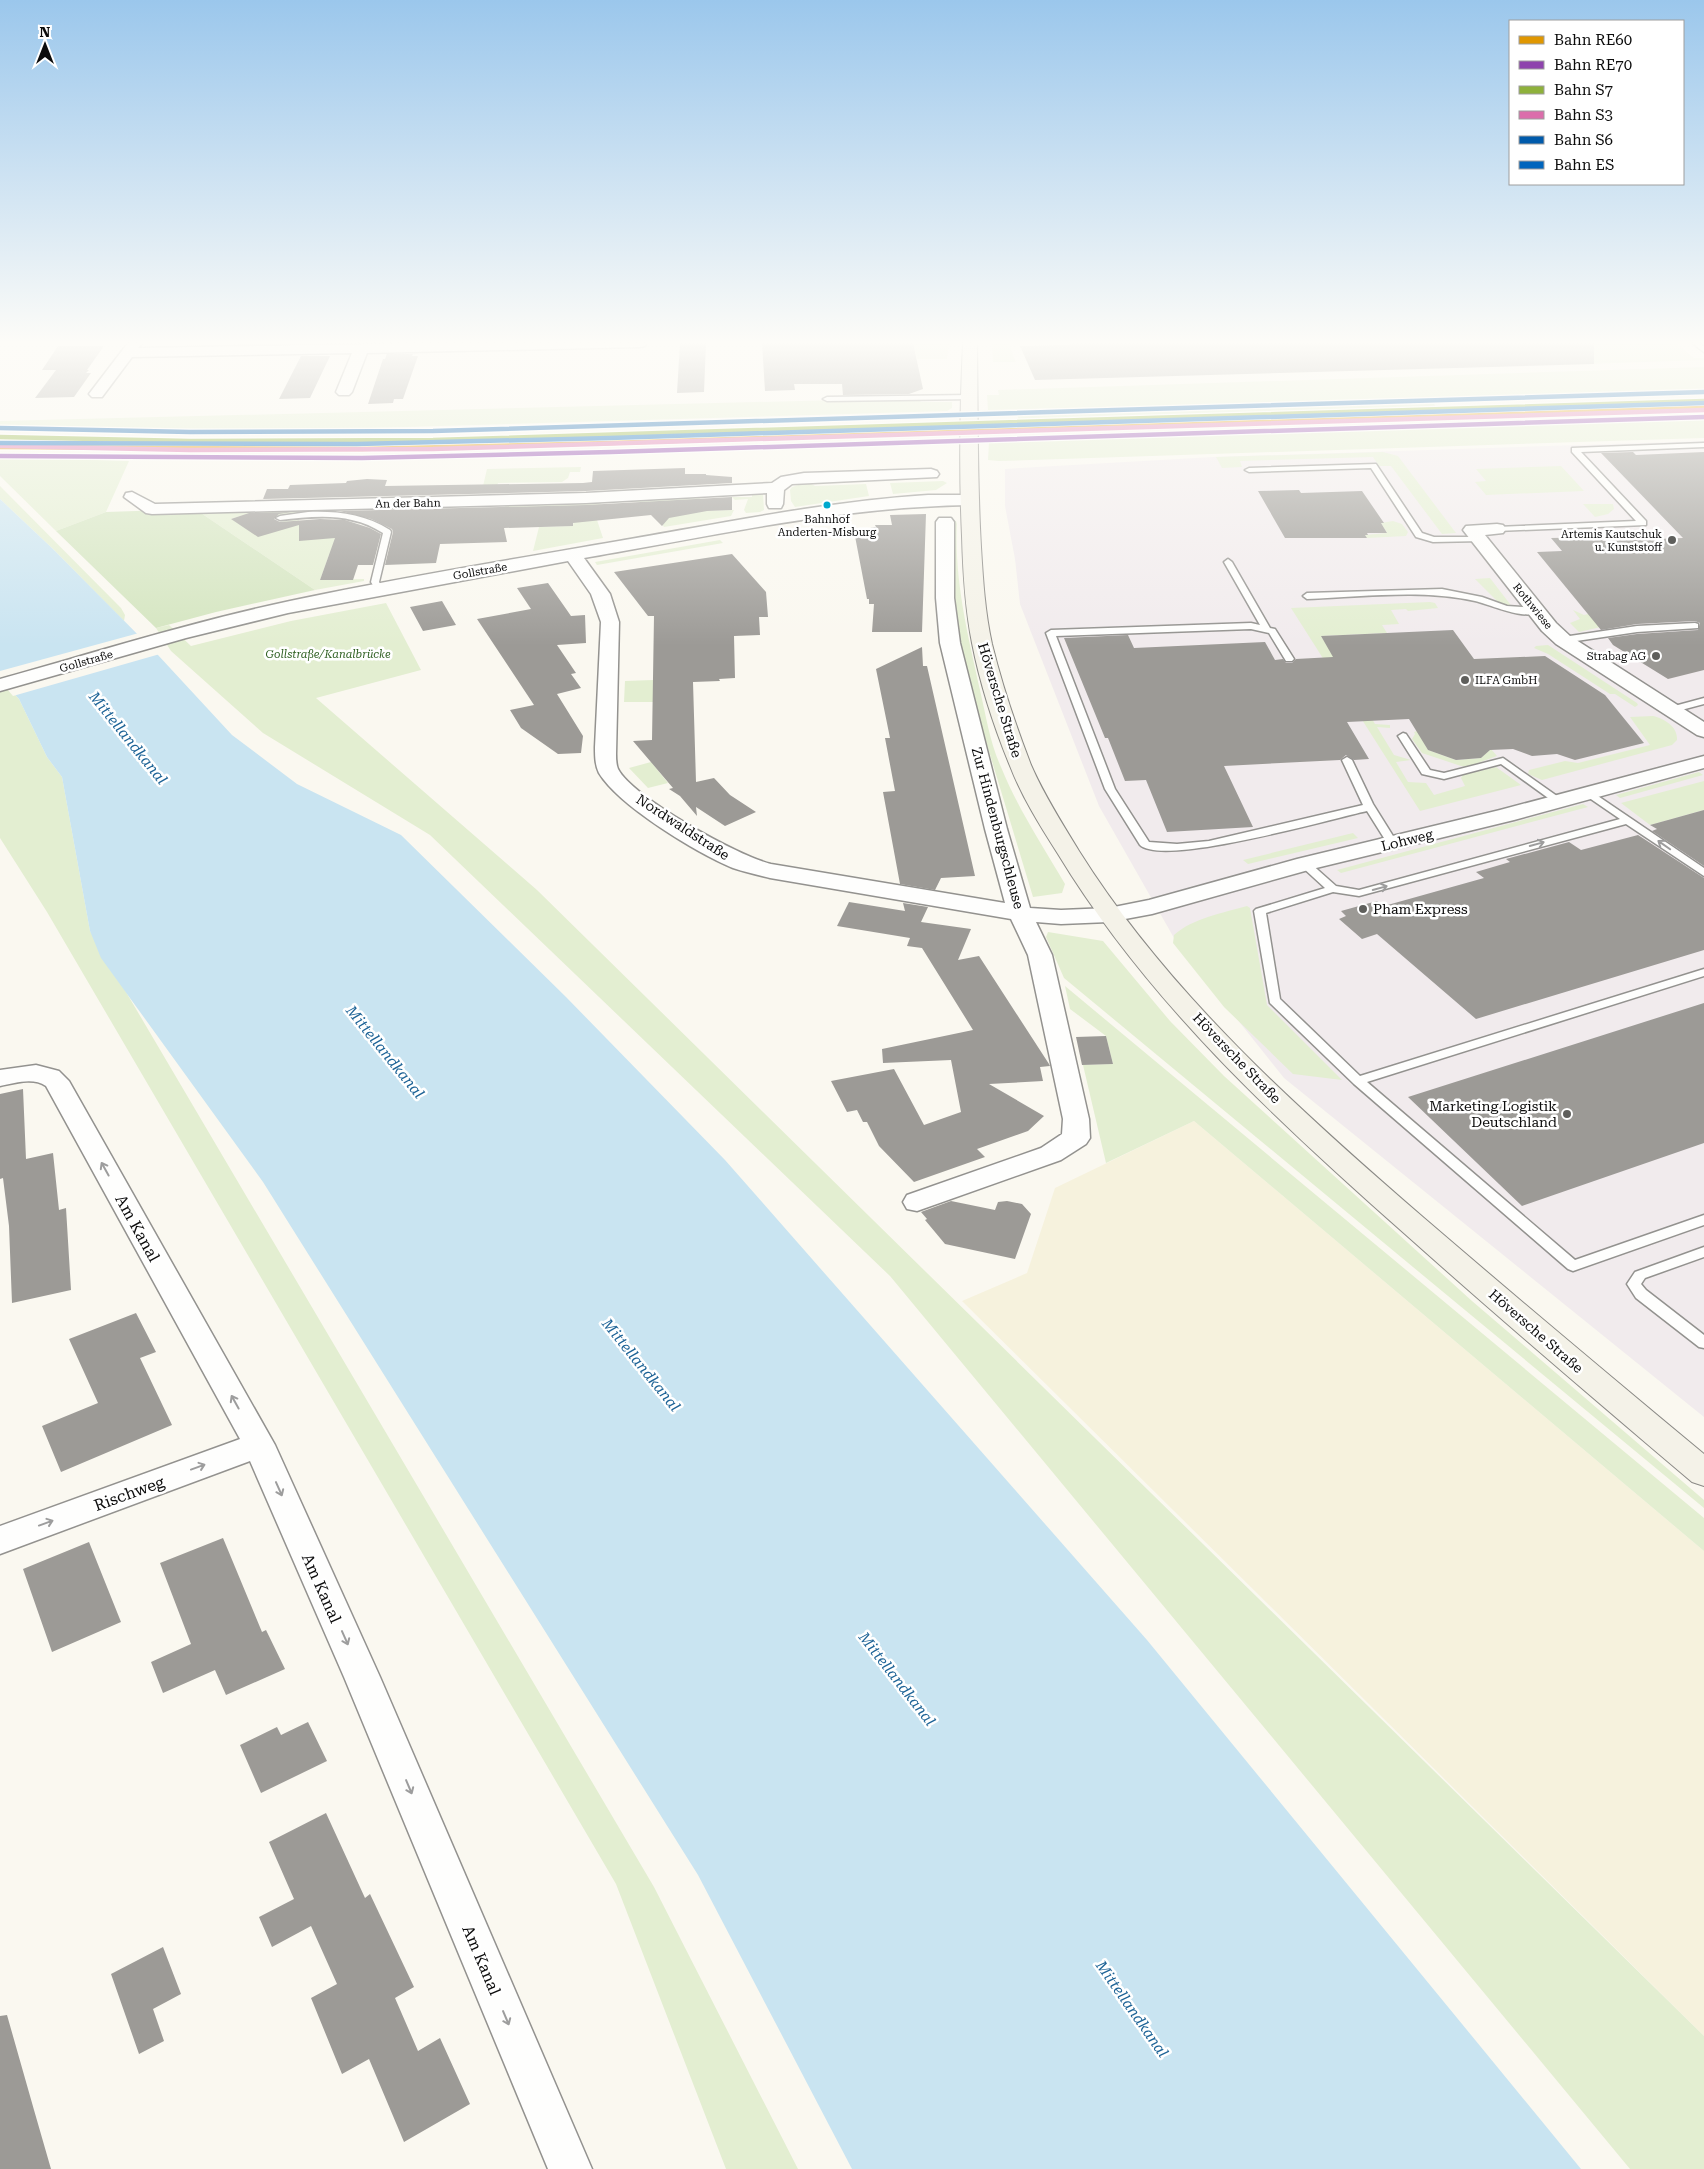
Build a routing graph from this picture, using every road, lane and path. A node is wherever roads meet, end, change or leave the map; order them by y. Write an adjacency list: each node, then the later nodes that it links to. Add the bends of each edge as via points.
1 (969, 444): 9 (main road, Höversche Straße)
2 (1704, 445): 13 (lane, via 1575,450 1643,523)
3 (1249, 470): 14 (lane, via 1372,466 1419,535 1433,540)
4 (932, 474): 5 (street, An der Bahn)
5 (874, 476): 6 (street, An der Bahn, via 787,480); 8 (street)
6 (776, 488): 7 (street, An der Bahn, via 586,498 162,509 152,509); 11 (street, via 775,505)
7 (132, 497)
8 (884, 504): 9 (street, Gollstraße, via 935,500); 11 (street, Gollstraße)
9 (969, 506): 40 (main road, Höversche Straße, via 974,596 979,625 1010,737 1048,820)
10 (280, 518): 17 (lane, via 343,514 379,526 387,532 374,582)
11 (787, 518): 15 (street, Gollstraße)
12 (945, 522): 39 (street, Zur Hindenburgschleuse, via 948,630)
13 (1497, 529): 14 (street, via 1472,530)
14 (1479, 540): 19 (street, Rothwiese)
15 (572, 555): 17 (street, Gollstraße); 39 (street, Nordwaldstraße, via 608,609 610,622 601,681 606,761 610,772 640,800 722,854 740,862 770,871)
16 (1228, 562): 21 (lane)
17 (380, 590): 24 (street, Gollstraße, via 289,607)
18 (1308, 596): 19 (lane, via 1442,592 1479,599 1506,609)
19 (1536, 611): 22 (street, Rothwiese)
20 (1695, 626): 22 (lane, via 1637,629)
21 (1266, 628): 23 (lane, via 1272,631); 33 (lane, via 1051,633 1110,789 1145,844 1164,848 1226,841)
22 (1563, 640): 26 (street, Rothwiese)
23 (1289, 659)
24 (0, 685)
25 (1704, 702): 26 (lane)
26 (1670, 710): 27 (street, Rothwiese)
27 (1704, 730)
28 (1403, 736): 32 (lane, via 1426,772 1444,776 1503,760)
29 (1348, 760): 33 (lane, via 1353,777)
30 (1704, 762): 31 (street, Lohweg)
31 (1589, 793): 32 (street, Lohweg); 34 (lane)
32 (1558, 801): 35 (street, Lohweg)
33 (1370, 807): 35 (lane)
34 (1628, 820): 37 (lane, one-way to 34); 38 (lane, one-way to 34, via 1359,894)
35 (1393, 844): 36 (street, Lohweg)
36 (1305, 864): 38 (lane); 40 (street, Lohweg, via 1152,907)
37 (1704, 873)
38 (1333, 889): 43 (lane, via 1260,911 1274,1000)
39 (1020, 914): 40 (street, Nordwaldstraße); 44 (street, Zur Hindenburgschleuse, via 1040,955 1076,1119 1076,1138 1051,1154)
40 (1109, 915): 49 (main road, Höversche Straße, via 1164,982 1287,1110 1530,1328)
41 (1704, 972): 43 (lane)
42 (0, 1078): 48 (street, Am Kanal, one-way to 42, via 56,1081 50,1075 34,1072)
43 (1358, 1081): 45 (lane, via 1572,1266)
44 (917, 1202)
45 (1704, 1220)
46 (1704, 1252): 47 (lane, via 1640,1275 1634,1284 1641,1294)
47 (1704, 1343)
48 (259, 1445): 50 (street, Rischweg, one-way to 48); 51 (street, Am Kanal, one-way to 51, via 362,1677)
49 (1704, 1473)
50 (0, 1540)
51 (570, 2169)

